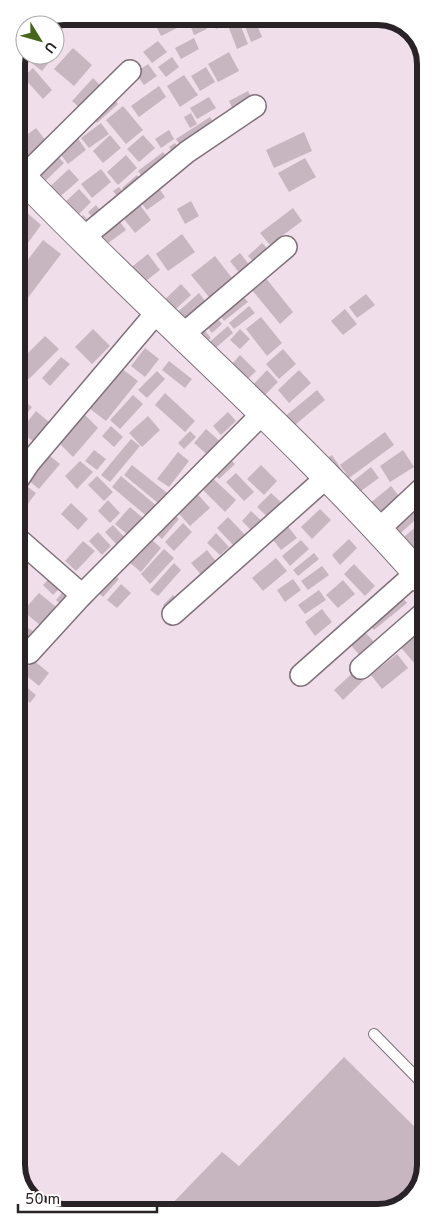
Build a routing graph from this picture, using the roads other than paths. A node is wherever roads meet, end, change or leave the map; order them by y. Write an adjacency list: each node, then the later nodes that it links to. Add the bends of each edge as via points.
1 (130, 71): 3 (street)
2 (254, 106): 5 (street, via 188,152)
3 (25, 169)
4 (25, 179): 5 (main road)
5 (83, 238): 7 (main road)
6 (286, 247): 8 (street)
7 (157, 312): 8 (main road); 10 (street)
8 (181, 336): 9 (main road)
9 (263, 413): 11 (main road); 17 (street)
10 (25, 469)
11 (328, 476): 13 (main road); 18 (street)
12 (417, 493): 13 (street)
13 (378, 530): 15 (main road)
14 (25, 545): 17 (street)
15 (417, 574)
16 (417, 581): 22 (street)
17 (82, 594): 20 (street)
18 (173, 614)
19 (417, 619): 21 (street)
20 (29, 653)
21 (361, 668)
22 (301, 675)
23 (374, 1034): 24 (lane)
24 (417, 1078)

